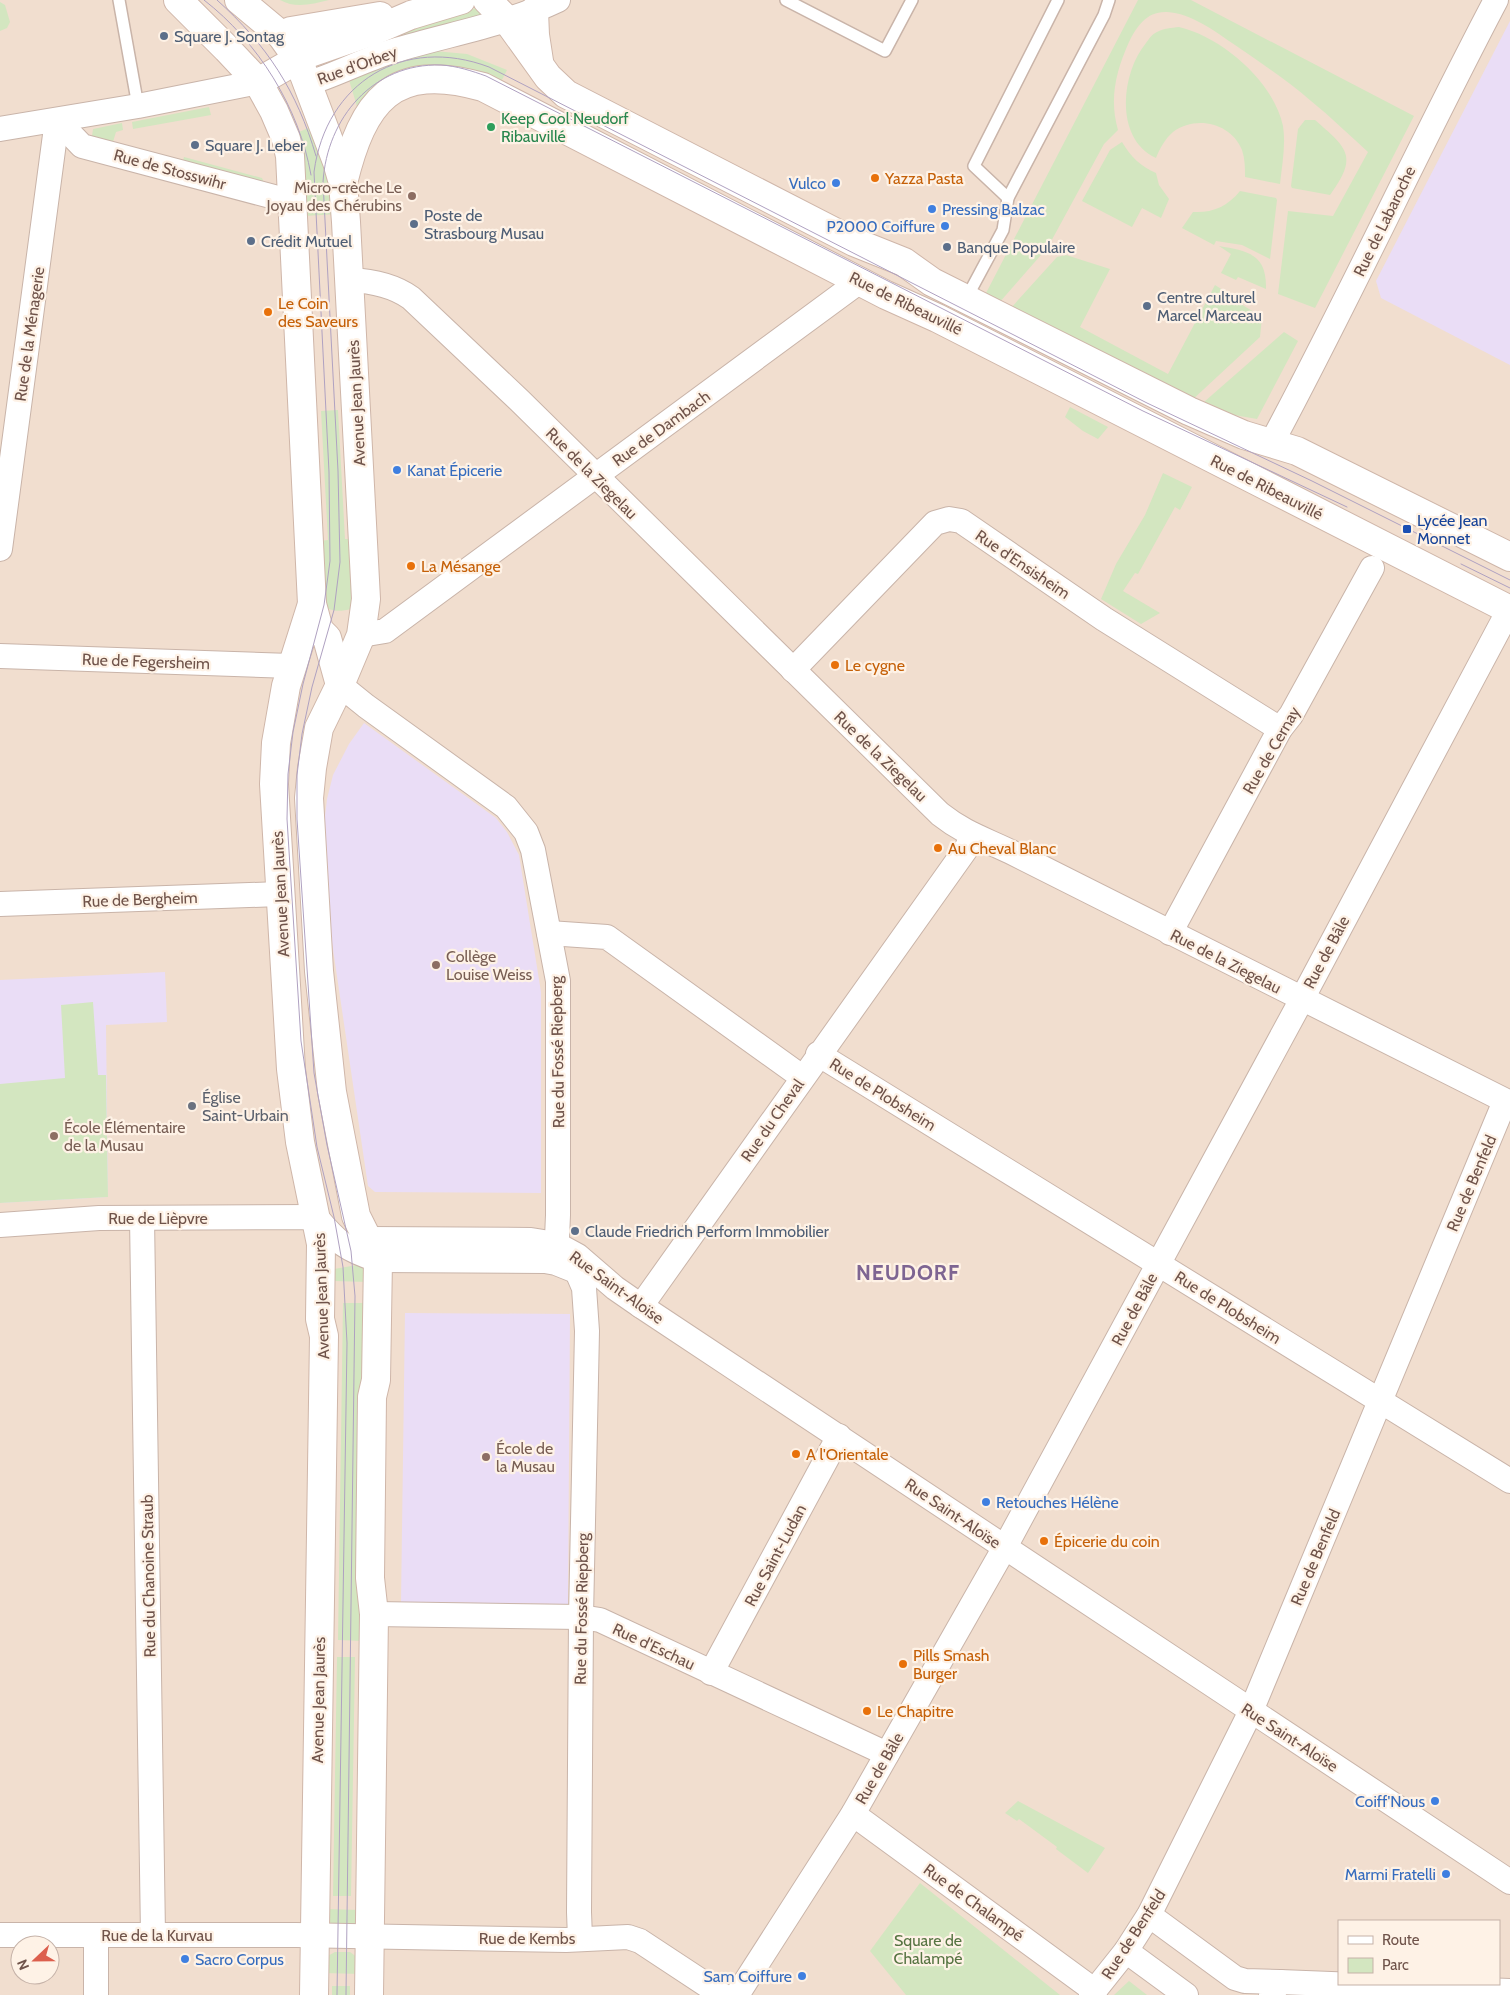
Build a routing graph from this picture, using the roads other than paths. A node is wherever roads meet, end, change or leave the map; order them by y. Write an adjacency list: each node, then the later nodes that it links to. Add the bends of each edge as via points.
1 (119, 0): 18 (lane)
2 (178, 0): 17 (main road, Avenue Jean Jaurès)
3 (239, 0): 14 (main road, Avenue Jean Jaurès)
4 (461, 0): 12 (main road, Rue d'Orbey)
5 (487, 0): 13 (main road, Rue de Ribeauvillé)
6 (786, 0): 7 (lane, via 885,51)
7 (912, 0)
8 (1058, 0): 22 (lane, via 974,166)
9 (1109, 0): 22 (lane)
10 (1496, 0): 27 (street, Rue de Labaroche)
11 (546, 6): 13 (street, Rue d'Orbey); 15 (main road, Rue de Ribeauvillé, via 535,35)
12 (411, 15): 14 (main road, Rue d'Orbey, via 373,16); 16 (main road, Rue d'Orbey)
13 (508, 20): 15 (main road, Rue de Ribeauvillé); 16 (street, Rue d'Orbey, via 391,52 328,77)
14 (281, 35): 16 (main road, Avenue Jean Jaurès)
15 (540, 65): 26 (main road, Rue de Ribeauvillé, via 566,94 854,242 904,262 932,282)
16 (302, 71): 17 (main road, Rue d'Orbey); 21 (main road, Avenue Jean Jaurès)
17 (258, 82): 18 (street); 23 (main road, Avenue Jean Jaurès, via 286,139)
18 (138, 106): 19 (street)
19 (57, 120): 20 (street); 23 (street, Rue de Stosswihr, via 82,146); 29 (street, Rue de la Ménagerie)
20 (0, 129)
21 (343, 183): 24 (main road, Avenue Jean Jaurès); 25 (main road, Rue de Ribeauvillé, via 354,140 367,114 385,95 424,79 473,84)
22 (1008, 198): 26 (lane, via 1003,230)
23 (293, 202): 32 (main road, Avenue Jean Jaurès)
24 (350, 280): 28 (street, Rue de la Ziegelau, via 370,281 394,288 411,298); 34 (main road, Avenue Jean Jaurès, via 366,599)
25 (860, 281): 28 (street, Rue de Dambach); 33 (main road, Rue de Ribeauvillé)
26 (966, 299): 27 (main road, Rue de Ribeauvillé, via 1189,411 1244,435)
27 (1272, 442): 30 (main road, Rue de Ribeauvillé, via 1313,459)
28 (596, 476): 34 (street, Rue de Dambach, via 385,631); 38 (street, Rue de la Ziegelau)
29 (0, 549)
30 (1510, 557)
31 (1372, 568): 40 (street, Rue de Cernay, via 1291,716)
32 (312, 604): 35 (main road, Avenue Jean Jaurès, via 319,630); 37 (main road, Avenue Jean Jaurès)
33 (1510, 609): 46 (street, Rue de Bâle)
34 (361, 634): 35 (main road); 39 (main road, Avenue Jean Jaurès)
35 (327, 638): 39 (main road, Avenue Jean Jaurès)
36 (0, 656): 37 (street, Rue de Fegersheim)
37 (291, 666): 42 (main road, Avenue Jean Jaurès, via 276,743 274,776)
38 (793, 670): 40 (street, Rue d'Ensisheim, via 935,524 949,518 960,521 1104,619); 41 (street, Rue de la Ziegelau, via 940,814)
39 (340, 685): 45 (street, Rue du Fossé Riepberg, via 506,807 517,819 534,850); 53 (main road, Avenue Jean Jaurès, via 317,733 311,775 310,824 319,971 332,1092)
40 (1280, 729): 44 (street, Rue de Cernay)
41 (973, 835): 44 (street, Rue de la Ziegelau); 47 (street, Rue du Cheval)
42 (279, 894): 43 (street, Rue de Bergheim); 50 (main road, Avenue Jean Jaurès, via 292,1077 300,1142)
43 (0, 904)
44 (1170, 932): 46 (street, Rue de la Ziegelau)
45 (549, 933): 48 (street, via 607,936); 54 (street, Rue du Fossé Riepberg, via 558,981 564,1148)
46 (1302, 999): 49 (street, Rue de la Ziegelau); 55 (street, Rue de Bâle)
47 (818, 1054): 48 (street, Rue du Cheval); 55 (street, Rue de Plobsheim)
48 (802, 1077): 58 (street, Rue du Cheval)
49 (1507, 1102): 60 (street, Rue de Benfeld)
50 (316, 1217): 51 (street, Rue de Lièpvre); 53 (main road); 53 (street, Rue Saint-Aloïse, via 344,1246 362,1255); 75 (main road, Avenue Jean Jaurès, via 321,1244 320,1319 324,1336)
51 (142, 1218): 52 (street, Rue de Lièpvre); 74 (street, Rue du Chanoine Straub)
52 (0, 1225)
53 (367, 1238): 54 (street, Rue Saint-Aloïse, via 531,1240); 64 (main road, Avenue Jean Jaurès, via 376,1380 372,1397 370,1578)
54 (553, 1256): 56 (street, Rue Saint-Aloïse, via 578,1256)
55 (1158, 1264): 60 (street, Rue de Plobsheim); 63 (street, Rue de Bâle)
56 (590, 1266): 57 (street, Rue Saint-Aloïse); 59 (street, Rue du Fossé Riepberg, via 584,1288)
57 (615, 1288): 58 (street, Rue Saint-Aloïse); 59 (street)
58 (641, 1306): 61 (street, Rue Saint-Aloïse)
59 (587, 1331): 65 (street, Rue du Fossé Riepberg)
60 (1380, 1401): 62 (street, Rue de Plobsheim); 67 (street, Rue de Benfeld)
61 (839, 1436): 63 (street, Rue Saint-Aloïse); 66 (street, Rue Saint-Ludan)
62 (1510, 1481)
63 (1004, 1547): 67 (street, Rue Saint-Aloïse); 68 (street, Rue de Bâle)
64 (374, 1614): 65 (street, Rue d'Eschau); 76 (main road, Avenue Jean Jaurès)
65 (581, 1617): 66 (street, Rue d'Eschau, via 600,1620); 77 (street, Rue du Fossé Riepberg)
66 (711, 1673): 68 (street, Rue d'Eschau)
67 (1251, 1711): 70 (street, Rue Saint-Aloïse); 71 (street, Rue de Benfeld)
68 (887, 1754): 69 (street, Rue de Bâle)
69 (853, 1814): 81 (street, Rue de Chalampé); 86 (street, Rue de Bâle)
70 (1510, 1882)
71 (1149, 1915): 78 (street, Rue de Benfeld); 79 (street, via 1235,1978)
72 (0, 1935): 73 (street, Rue de la Kurvau)
73 (96, 1935): 74 (street, Rue de la Kurvau); 82 (street)
74 (153, 1935): 75 (street, Rue de la Kurvau)
75 (305, 1935): 76 (street, Rue de Kembs); 83 (main road, Avenue Jean Jaurès)
76 (370, 1937): 77 (street, Rue de Kembs); 84 (main road, Avenue Jean Jaurès)
77 (580, 1938): 85 (street, Rue de Kembs, via 628,1937 640,1941)
78 (1126, 1950): 81 (street, Rue de Benfeld); 87 (street)
79 (1275, 1989): 80 (street)
80 (1510, 1990)
81 (1093, 1993)
82 (96, 1995)
83 (314, 1995)
84 (369, 1995)
85 (722, 1995)
86 (737, 1995)
87 (1186, 1995)

